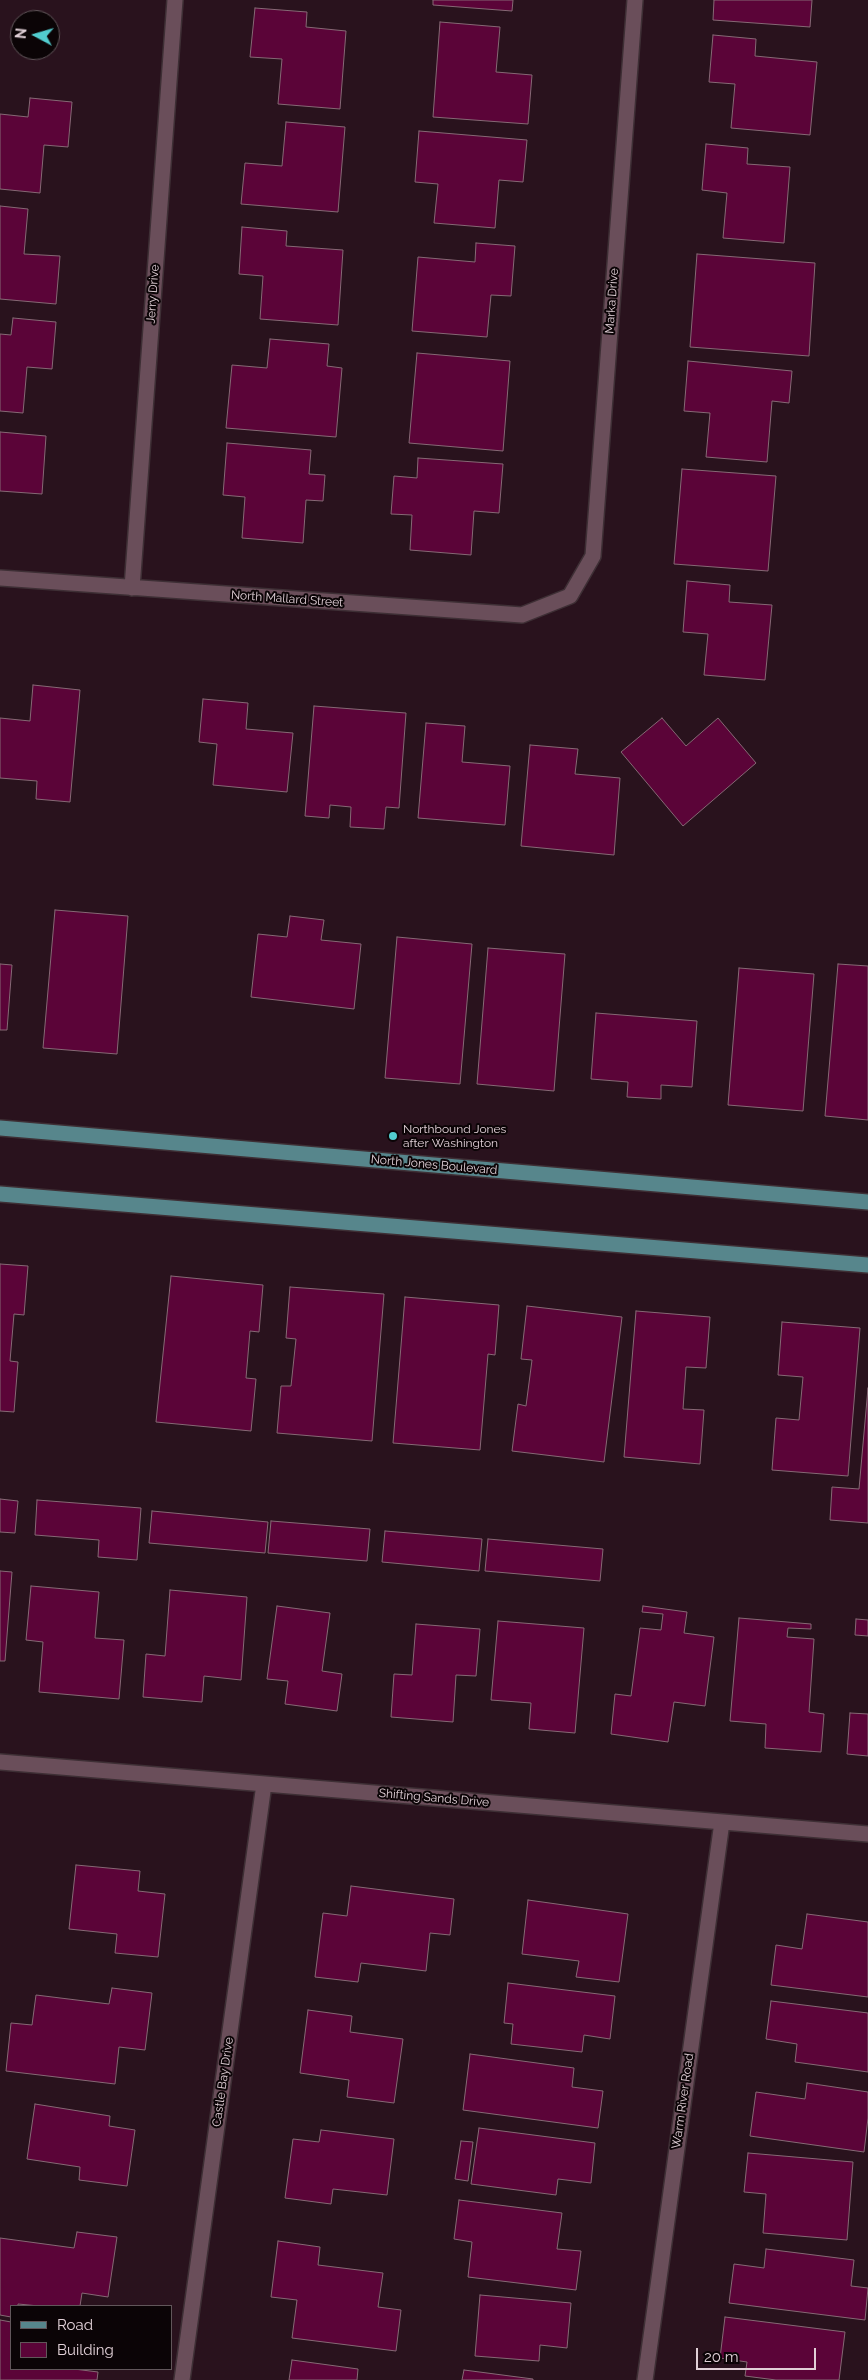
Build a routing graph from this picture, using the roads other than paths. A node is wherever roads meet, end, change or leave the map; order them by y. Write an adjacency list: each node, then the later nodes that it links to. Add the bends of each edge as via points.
1 (175, 0): 4 (street, Jerry Drive)
2 (635, 0): 5 (street, Marka Drive, via 593,556)
3 (0, 578): 4 (street, North Mallard Street)
4 (132, 588): 5 (street, North Mallard Street, via 522,615)
5 (570, 596)
6 (0, 1128): 8 (main road, North Jones Boulevard)
7 (0, 1194): 9 (main road)
8 (868, 1202)
9 (868, 1265)
10 (0, 1762): 11 (street, Shifting Sands Drive)
11 (264, 1784): 12 (street, Shifting Sands Drive); 14 (street, Castle Bay Drive)
12 (722, 1822): 13 (street, Shifting Sands Drive); 15 (street, Warm River Road)
13 (868, 1834)
14 (182, 2380)
15 (645, 2380)

